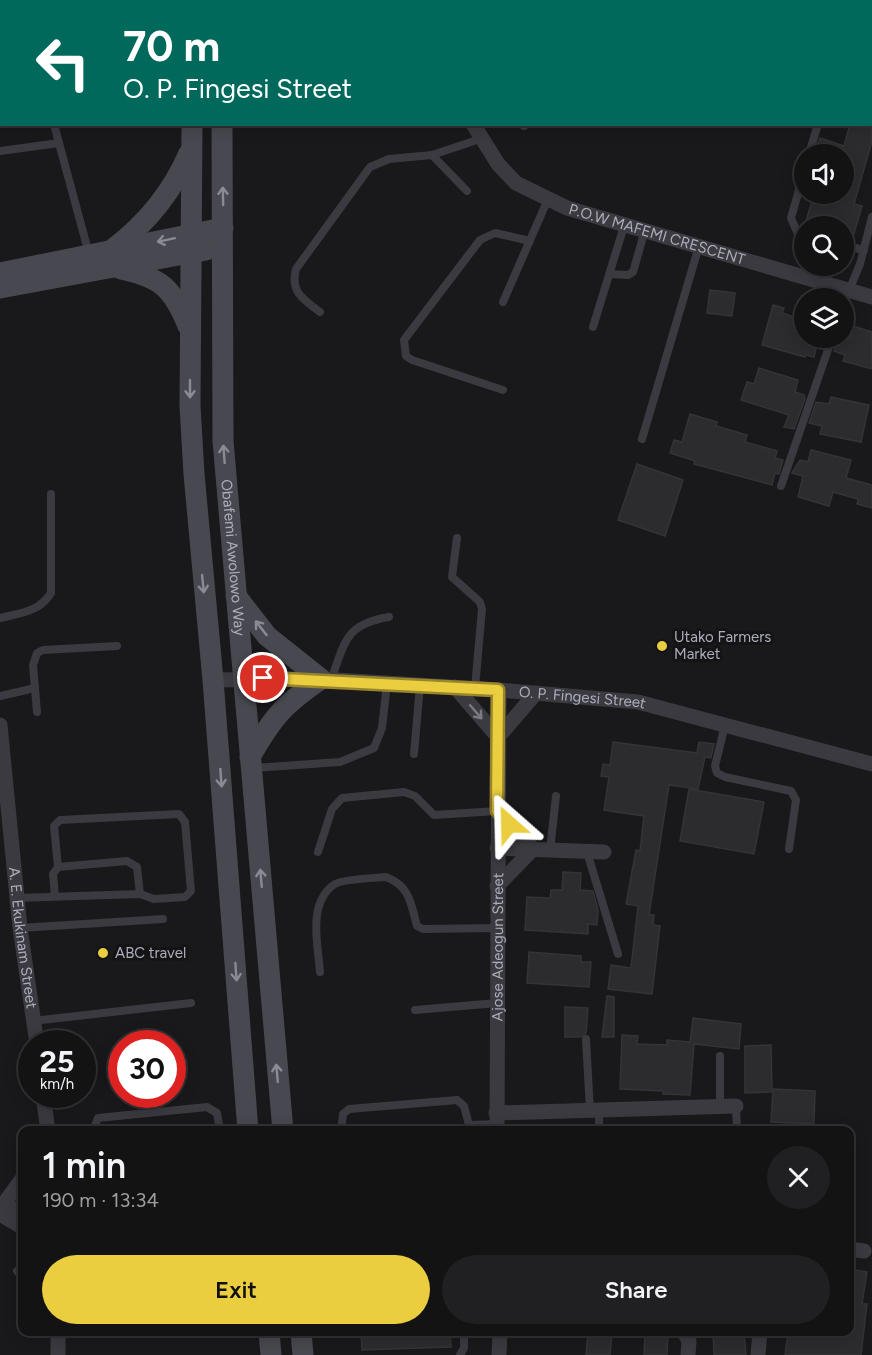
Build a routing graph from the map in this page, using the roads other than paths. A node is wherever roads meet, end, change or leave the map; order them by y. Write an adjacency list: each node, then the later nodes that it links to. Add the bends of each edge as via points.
1 (671, 0): 2 (lane)
2 (677, 0)
3 (55, 126): 9 (lane)
4 (222, 126): 20 (main road, Obafemi Awolowo Way, one-way to 4)
5 (474, 126): 8 (street, P.O.W MAFEMI CRESCENT)
6 (817, 126): 10 (lane)
7 (192, 134): 22 (main road, Obafemi Awolowo Way); 26 (main road, via 178,179 166,197 139,229)
8 (480, 140): 12 (lane); 14 (street, P.O.W MAFEMI CRESCENT, via 516,183)
9 (59, 143): 11 (lane); 26 (lane)
10 (812, 144)
11 (0, 151)
12 (432, 155): 13 (lane); 35 (lane, via 389,159 370,167 296,269 296,293)
13 (467, 191)
14 (548, 199): 18 (street, P.O.W MAFEMI CRESCENT); 21 (lane)
15 (795, 204): 17 (lane, via 791,218)
16 (872, 217): 25 (lane)
17 (794, 225)
18 (624, 226): 19 (street, P.O.W MAFEMI CRESCENT); 28 (lane)
19 (645, 230): 23 (street, P.O.W MAFEMI CRESCENT); 28 (lane, via 633,272)
20 (223, 238): 22 (main road); 44 (main road, Obafemi Awolowo Way, one-way to 20, via 223,441)
21 (530, 241): 34 (lane); 39 (lane, via 495,233 480,240 404,340 406,356 412,360)
22 (193, 243): 26 (main road); 37 (main road, Obafemi Awolowo Way)
23 (699, 246): 30 (street, P.O.W MAFEMI CRESCENT); 40 (lane)
24 (854, 248): 25 (lane)
25 (864, 250): 30 (lane)
26 (103, 258): 27 (main road); 29 (main road); 37 (main road, via 147,274 165,286 179,303)
27 (0, 273)
28 (609, 274): 36 (lane)
29 (10, 286): 33 (main road)
30 (849, 288)
31 (854, 290): 32 (street, P.O.W MAFEMI CRESCENT)
32 (872, 297)
33 (0, 302)
34 (503, 302)
35 (320, 312)
36 (593, 327)
37 (190, 331): 49 (main road, Obafemi Awolowo Way, one-way to 49, via 194,474)
38 (829, 348): 41 (lane)
39 (503, 390)
40 (642, 439)
41 (781, 486)
42 (51, 494): 46 (lane, via 51,593 43,604 29,612)
43 (457, 538): 55 (lane, via 452,576 480,602 482,609)
44 (236, 595): 48 (main road, Obafemi Awolowo Way); 50 (main road, one-way to 44, via 267,636)
45 (389, 617): 50 (lane, via 366,621 346,639)
46 (0, 618)
47 (117, 646): 54 (lane, via 37,653 33,665)
48 (244, 678): 49 (street, O. P. Fingesi Street); 50 (street, O. P. Fingesi Street); 64 (main road, Obafemi Awolowo Way)
49 (213, 680): 103 (main road, Obafemi Awolowo Way, one-way to 103)
50 (326, 680): 51 (street, O. P. Fingesi Street); 64 (main road, via 290,701 270,723)
51 (387, 683): 52 (street, O. P. Fingesi Street); 64 (lane, via 382,728 374,748 340,762)
52 (420, 685): 53 (street, O. P. Fingesi Street); 63 (lane)
53 (455, 687): 55 (street, O. P. Fingesi Street); 62 (street, one-way to 62)
54 (35, 688): 58 (lane); 59 (lane)
55 (475, 688): 56 (street, O. P. Fingesi Street)
56 (498, 690): 57 (street, O. P. Fingesi Street); 62 (street, Ajose Adeogun Street)
57 (536, 693): 61 (street, O. P. Fingesi Street, via 638,702); 62 (street)
58 (0, 696)
59 (37, 712)
60 (0, 725): 66 (street, A. E. Ekukinam Street)
61 (725, 725): 65 (street, O. P. Fingesi Street); 72 (lane, via 715,766 717,773 794,794)
62 (498, 736): 68 (street, Ajose Adeogun Street)
63 (414, 754)
64 (250, 762): 104 (main road, Obafemi Awolowo Way, one-way to 64)
65 (872, 764)
66 (3, 794): 69 (street, A. E. Ekukinam Street)
67 (556, 796): 73 (lane)
68 (497, 811): 70 (street, Ajose Adeogun Street); 71 (street); 75 (lane, via 434,815 415,796 404,792 342,798 332,809)
69 (6, 830): 79 (street, A. E. Ekukinam Street)
70 (497, 848): 71 (street); 80 (street, Ajose Adeogun Street)
71 (533, 849): 73 (street); 80 (street)
72 (789, 849)
73 (550, 850): 74 (street)
74 (587, 851): 76 (street); 87 (lane)
75 (318, 852)
76 (604, 852)
77 (0, 857): 79 (street)
78 (58, 867): 81 (lane, via 132,862); 81 (lane, via 54,826 60,820 180,814 185,822 191,891 185,897 154,899); 82 (lane, via 53,874)
79 (15, 870): 83 (street, A. E. Ekukinam Street)
80 (497, 886): 86 (street, Ajose Adeogun Street)
81 (140, 894): 82 (lane)
82 (55, 896): 83 (lane)
83 (17, 898): 85 (street, A. E. Ekukinam Street)
84 (163, 919): 85 (lane)
85 (20, 928): 92 (street, A. E. Ekukinam Street)
86 (497, 928): 88 (lane, via 423,929 417,926 410,895 392,879 336,883 320,899 316,923); 90 (street, Ajose Adeogun Street)
87 (618, 954)
88 (320, 972)
89 (191, 1003): 92 (lane)
90 (496, 1003): 91 (lane); 99 (street, Ajose Adeogun Street)
91 (415, 1010)
92 (33, 1021): 93 (street, A. E. Ekukinam Street)
93 (34, 1030)
94 (586, 1039): 98 (lane)
95 (720, 1056): 96 (lane)
96 (728, 1106): 98 (street); 107 (lane)
97 (45, 1108): 100 (street)
98 (594, 1110): 99 (street); 106 (lane)
99 (497, 1123): 105 (lane, via 470,1125 464,1106 456,1100 349,1109 343,1114)
100 (47, 1126)
101 (95, 1126): 102 (lane, via 98,1118 207,1107 217,1113)
102 (218, 1126)
103 (248, 1126)
104 (282, 1126)
105 (342, 1126)
106 (598, 1126)
107 (735, 1126)
108 (18, 1185): 110 (street)
109 (18, 1209): 110 (street)
110 (0, 1212): 111 (street)
111 (18, 1224)
112 (58, 1336): 119 (street)
113 (269, 1336): 120 (main road)
114 (301, 1336): 121 (main road)
115 (464, 1336): 122 (lane)
116 (500, 1336): 123 (street)
117 (686, 1336): 124 (street)
118 (760, 1336): 125 (street)
119 (58, 1355)
120 (271, 1355)
121 (303, 1355)
122 (460, 1355)
123 (499, 1355)
124 (688, 1355)
125 (758, 1355)

